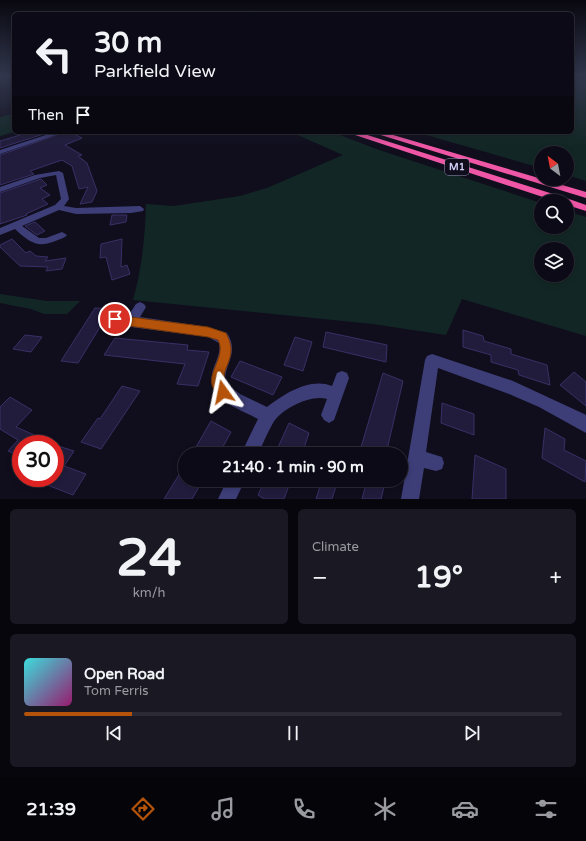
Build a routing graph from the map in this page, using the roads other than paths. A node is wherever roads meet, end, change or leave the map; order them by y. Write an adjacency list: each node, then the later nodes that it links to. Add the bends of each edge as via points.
1 (55, 134): 4 (street)
2 (356, 134): 6 (highway, M1)
3 (382, 134): 7 (highway, M1)
4 (0, 152)
5 (0, 190): 9 (street, via 42,175 59,173 65,199)
6 (544, 194)
7 (586, 195)
8 (574, 204): 10 (highway, M1)
9 (58, 207): 11 (street, via 76,211); 12 (street)
10 (586, 208)
11 (140, 209)
12 (16, 225): 13 (street); 14 (street, via 40,243)
13 (0, 232)
14 (62, 235)
15 (140, 307): 17 (street)
16 (115, 319): 17 (street)
17 (131, 322): 21 (street, via 208,332 222,337 226,343 226,351 218,375 218,384 223,392)
18 (342, 378): 19 (street)
19 (336, 396): 20 (street); 21 (street, via 326,391 301,394 288,400)
20 (329, 415)
21 (268, 416): 23 (street)
22 (586, 425): 24 (street, via 521,391 432,360)
23 (252, 447)
24 (416, 456): 25 (street); 28 (street)
25 (436, 463)
26 (233, 487): 27 (street)
27 (227, 499)
28 (410, 499)

